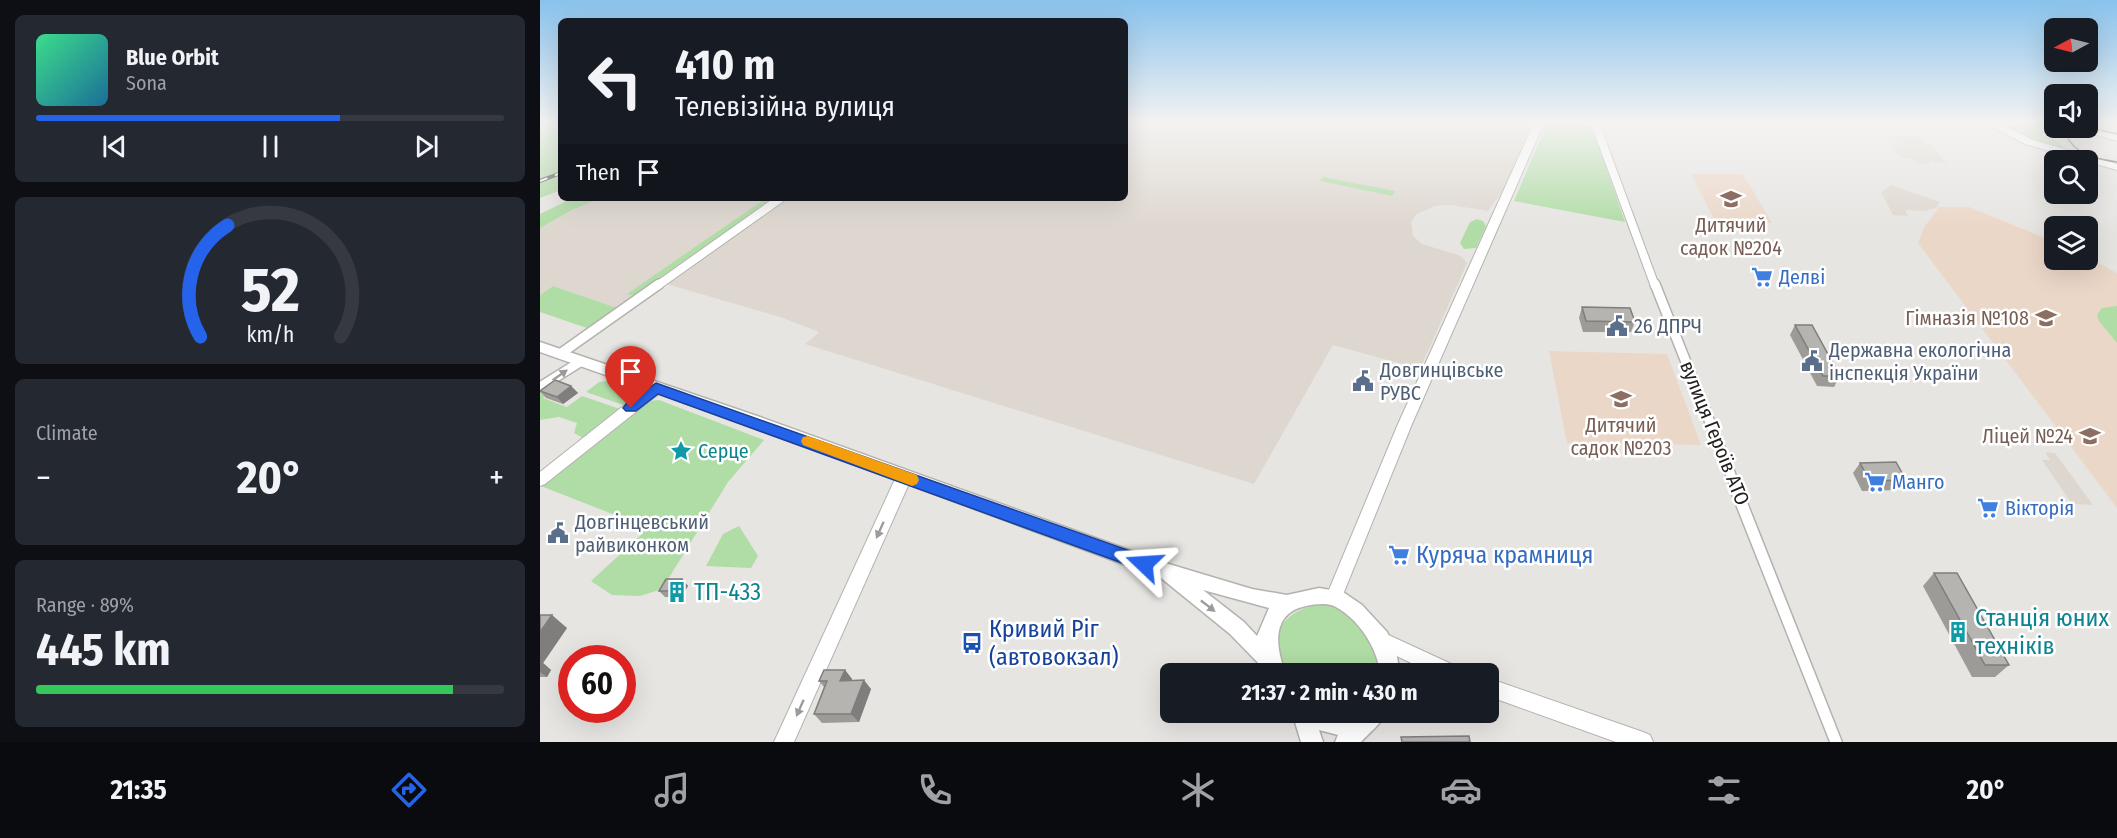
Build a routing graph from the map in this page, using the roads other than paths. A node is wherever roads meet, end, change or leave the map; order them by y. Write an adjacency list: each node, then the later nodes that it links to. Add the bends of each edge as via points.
1 (1524, 158): 14 (street, via 1405,424)
2 (1608, 158): 30 (street, вулиця Героїв АТО)
3 (2082, 158): 4 (street)
4 (2117, 167)
5 (777, 201): 7 (street)
6 (540, 348): 7 (main road)
7 (560, 354): 8 (main road)
8 (580, 362): 9 (street, one-way to 8); 10 (main road)
9 (540, 387)
10 (656, 388): 11 (main road); 12 (street)
11 (904, 477): 13 (main road); 26 (street, one-way to 26)
12 (540, 480)
13 (1162, 570): 15 (main road); 17 (main road, one-way to 17, via 1237,628)
14 (1334, 597): 15 (main road, via 1303,597); 16 (main road, via 1354,609)
15 (1286, 603): 18 (main road, via 1268,631)
16 (1382, 640): 19 (main road); 20 (street)
17 (1268, 663)
18 (1271, 663)
19 (1388, 663)
20 (1431, 663)
21 (1499, 691): 29 (street)
22 (1306, 723): 27 (main road)
23 (1323, 723): 24 (main road)
24 (1351, 723)
25 (1365, 723): 28 (main road)
26 (784, 742)
27 (1312, 742)
28 (1346, 742)
29 (1642, 742)
30 (1836, 742)

